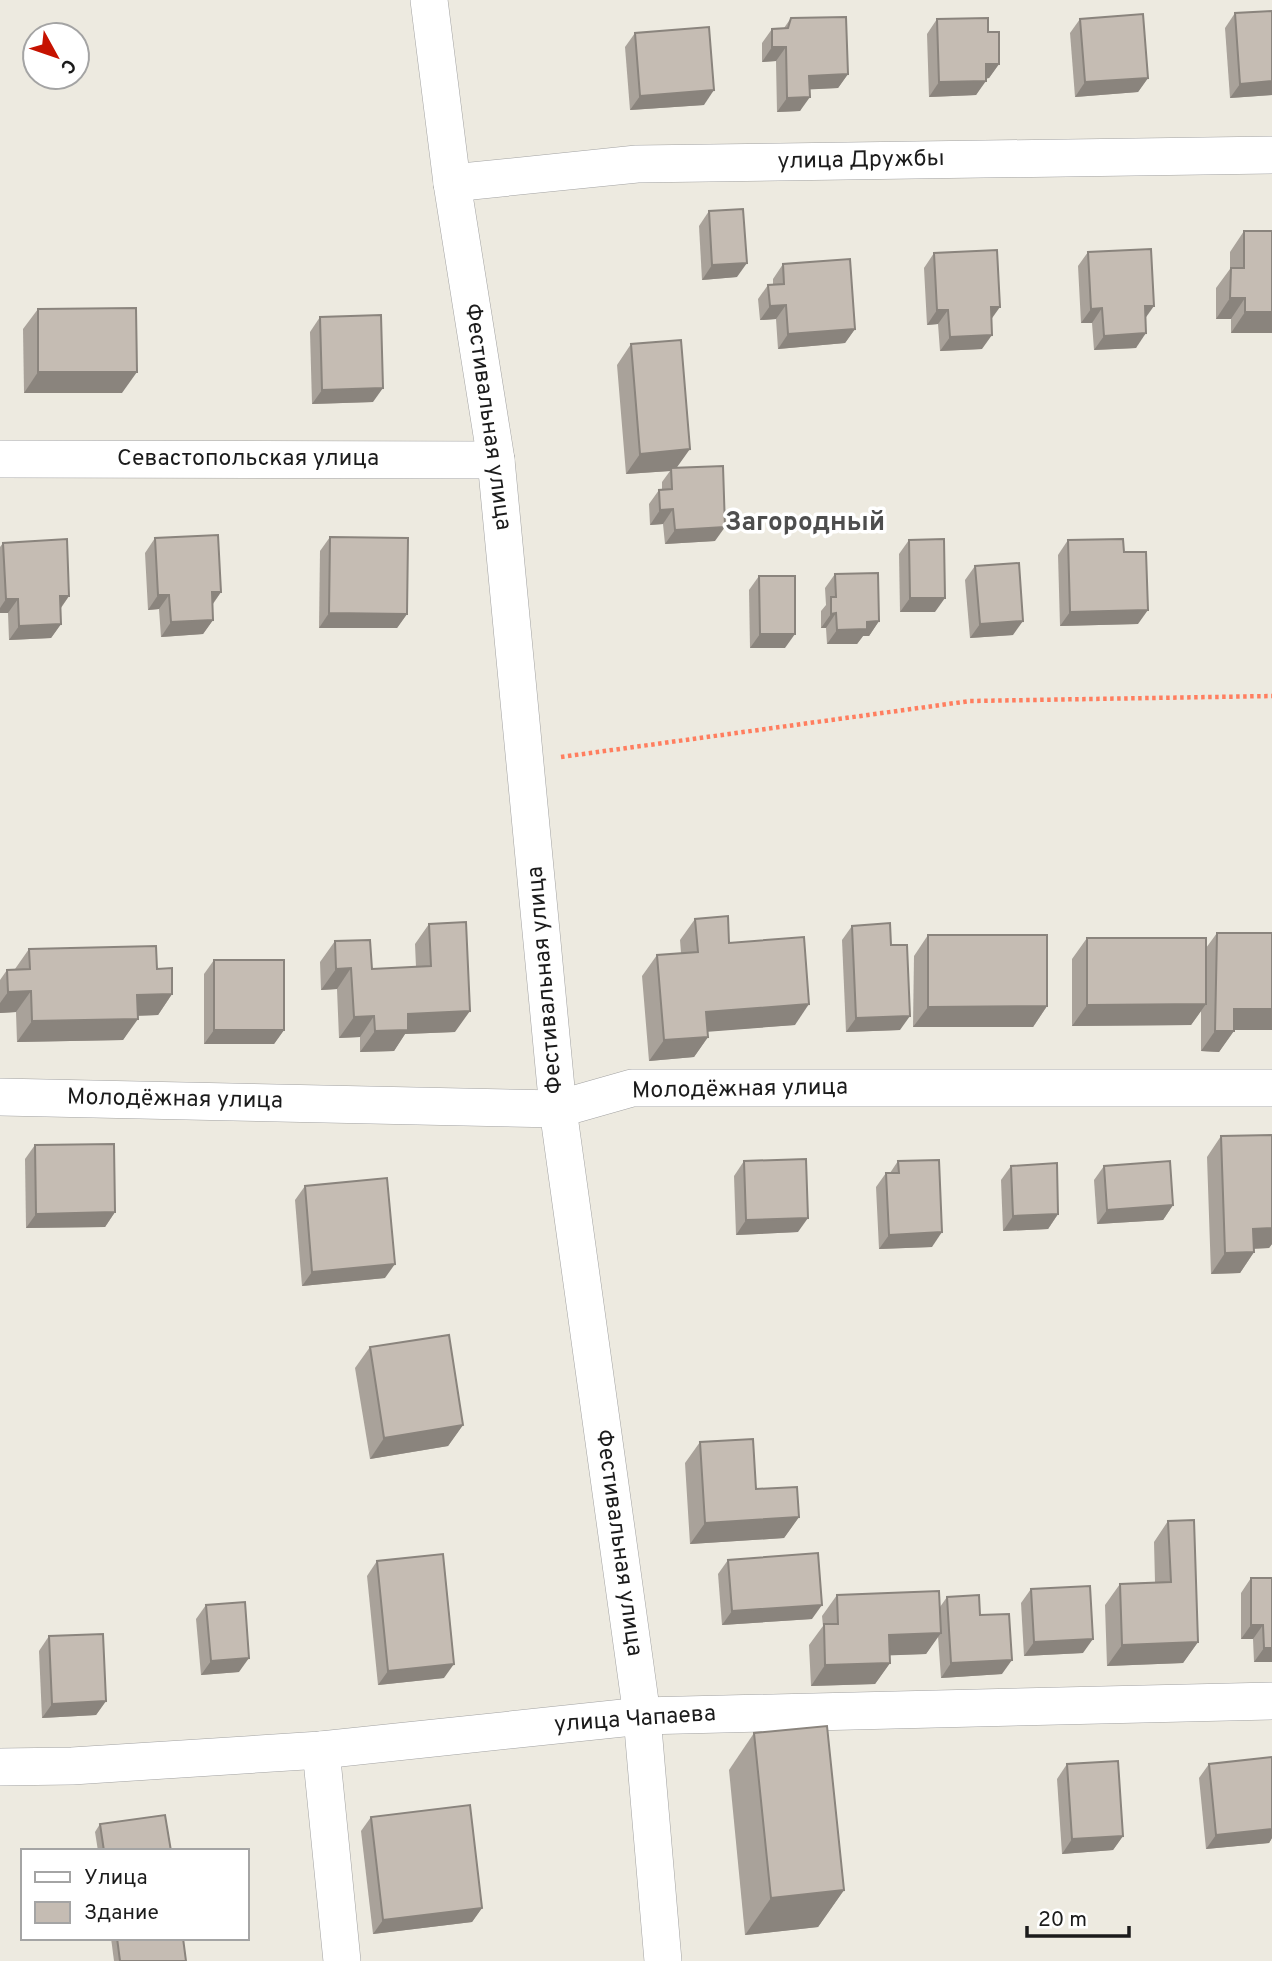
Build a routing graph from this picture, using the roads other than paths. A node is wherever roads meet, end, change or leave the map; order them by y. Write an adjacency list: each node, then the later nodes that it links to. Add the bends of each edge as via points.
1 (429, 0): 3 (street, Фестивальная улица)
2 (1272, 155): 3 (street, улица Дружбы, via 637,164)
3 (452, 183): 5 (street, Фестивальная улица)
4 (0, 459): 5 (street, Севастопольская улица)
5 (496, 460): 8 (street, Фестивальная улица)
6 (1272, 1088): 8 (street, Молодёжная улица, via 632,1088)
7 (0, 1097): 8 (street, Молодёжная улица)
8 (558, 1109): 10 (street, Фестивальная улица)
9 (1272, 1701): 10 (street, улица Чапаева)
10 (642, 1716): 11 (street, улица Чапаева); 14 (street, Фестивальная улица)
11 (321, 1749): 12 (street, улица Чапаева); 13 (street)
12 (0, 1767)
13 (342, 1961)
14 (663, 1961)

